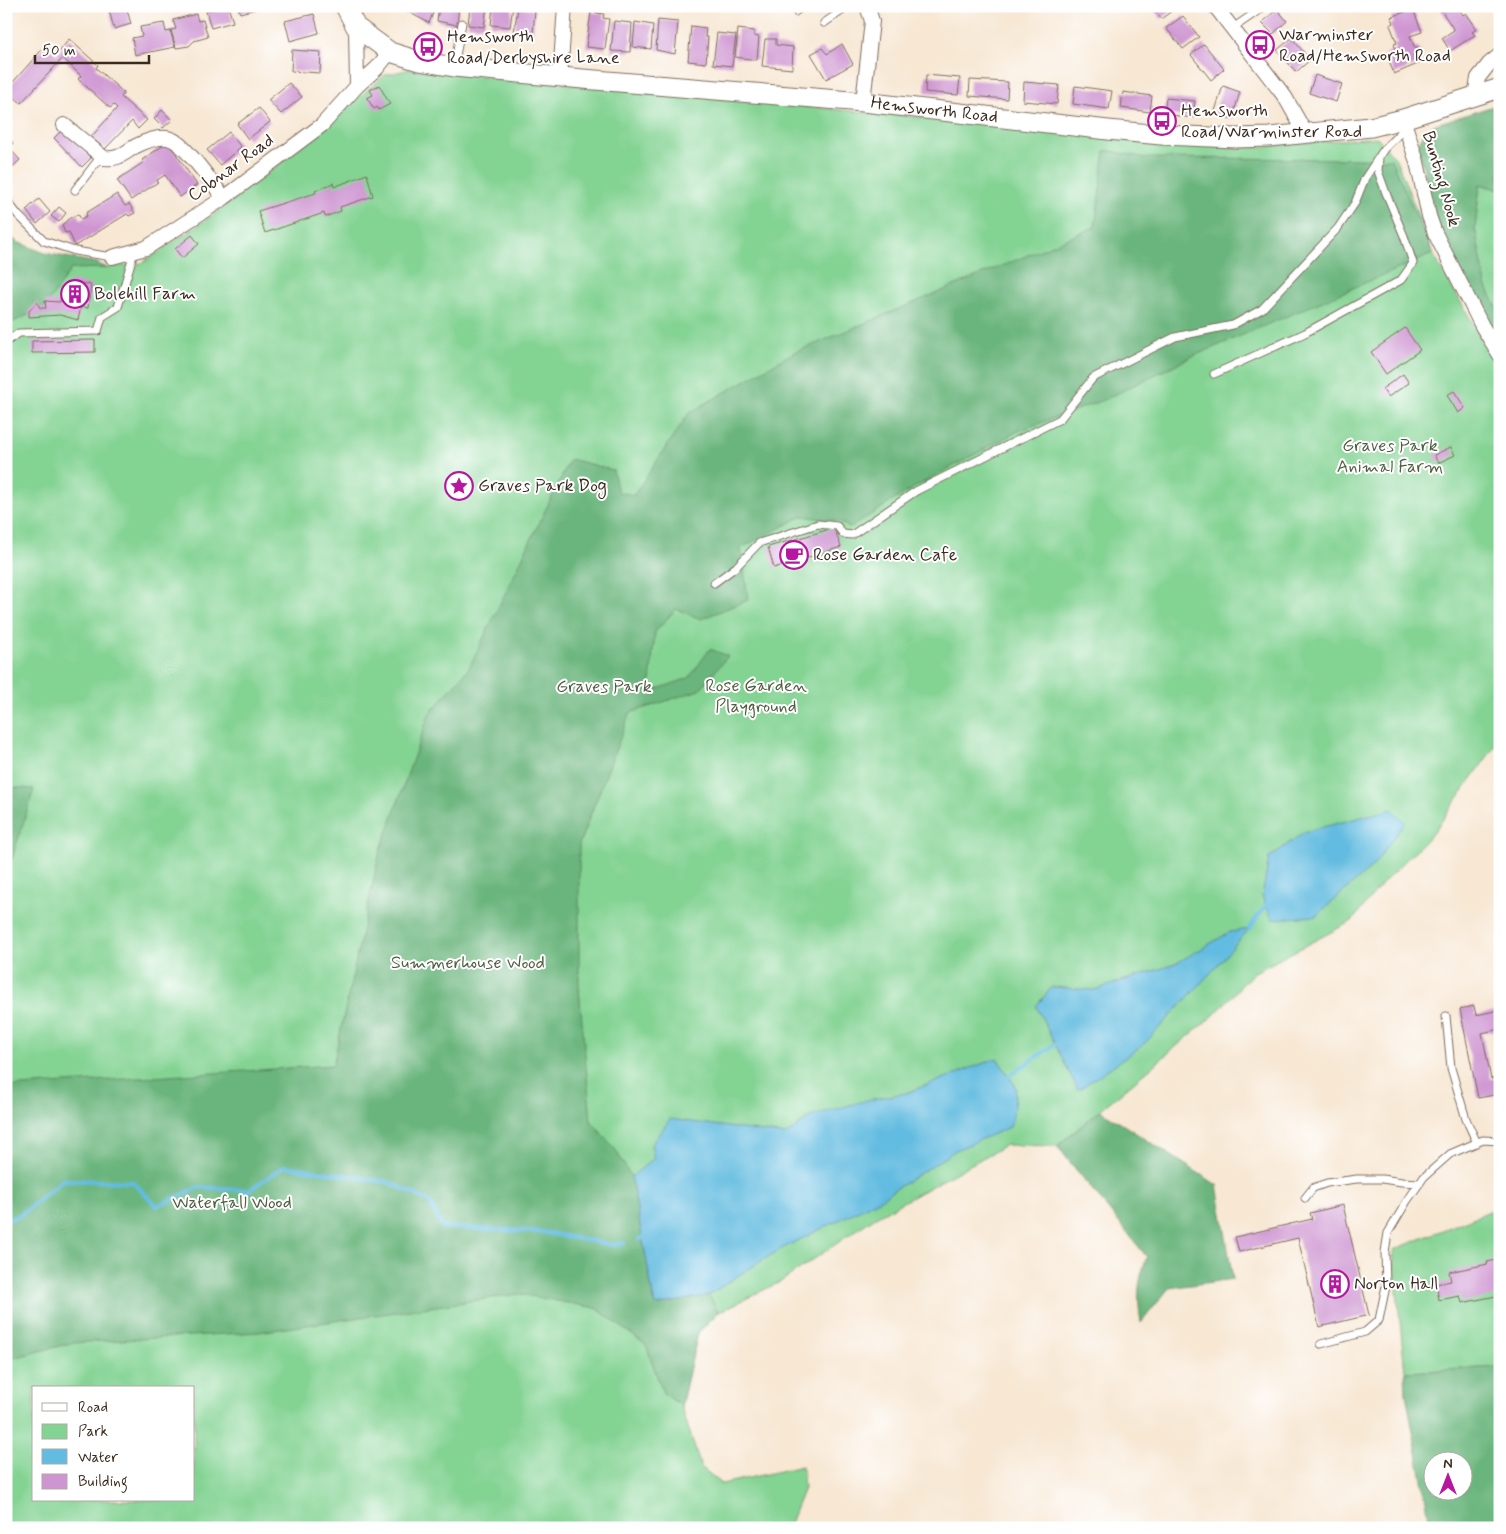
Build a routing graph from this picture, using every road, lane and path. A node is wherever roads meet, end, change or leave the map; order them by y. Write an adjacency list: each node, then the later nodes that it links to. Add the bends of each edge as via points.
1 (344, 6): 9 (street)
2 (565, 6): 14 (street)
3 (849, 6): 8 (lane)
4 (868, 6): 18 (street, via 872,21)
5 (1215, 6): 10 (street)
6 (1265, 6): 10 (lane)
7 (462, 23): 13 (lane)
8 (824, 23)
9 (356, 27): 11 (street, Hemsworth Road); 15 (street)
10 (1233, 28): 21 (street, via 1285,96)
11 (390, 52): 13 (street, Hemsworth Road); 15 (street, Cobnar Road)
12 (1500, 55): 17 (street, via 1478,78)
13 (454, 67): 14 (street, Hemsworth Road)
14 (560, 77): 18 (street, Hemsworth Road)
15 (357, 86): 25 (street, Cobnar Road, via 324,128)
16 (1500, 88): 17 (street, Hemsworth Road)
17 (1476, 96): 19 (street, Hemsworth Road)
18 (863, 102): 21 (street, Hemsworth Road, via 1161,135 1258,138)
19 (1404, 123): 21 (street, Hemsworth Road); 23 (lane); 30 (street, Bunting Nook, via 1435,233)
20 (64, 125): 22 (street)
21 (1306, 134)
22 (101, 156): 24 (lane); 25 (street, via 112,159 157,138 171,139 182,146)
23 (1379, 157): 31 (lane, via 1378,171 1413,263 1401,280 1305,333); 32 (lane, via 1338,228 1262,310 1233,325 1175,337 1093,378 1060,419 916,491 852,535 844,534 837,526 818,524 759,543 736,567)
24 (75, 190)
25 (224, 198): 27 (street, Cobnar Road, via 146,248)
26 (6, 199): 28 (lane, via 44,241 75,251)
27 (134, 252): 28 (street, Cobnar Road); 29 (lane, via 118,307 102,317 98,331 19,333)
28 (112, 257)
29 (6, 342)
30 (1500, 355)
31 (1214, 374)
32 (714, 583)
33 (1446, 1016): 35 (lane, via 1451,1068)
34 (1500, 1141): 35 (lane)
35 (1476, 1143): 36 (lane, via 1450,1154)
36 (1420, 1183): 37 (lane, via 1357,1179 1313,1188); 38 (lane, via 1388,1233 1386,1286 1379,1320 1365,1332)
37 (1306, 1198)
38 (1321, 1344)

